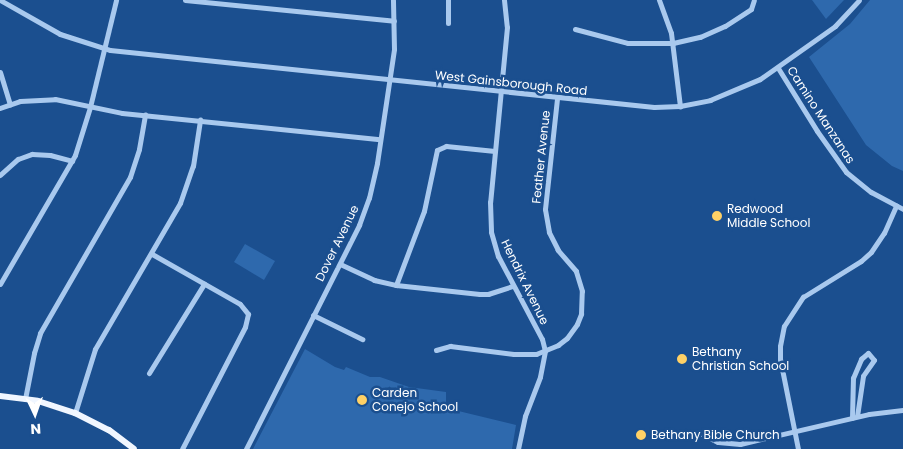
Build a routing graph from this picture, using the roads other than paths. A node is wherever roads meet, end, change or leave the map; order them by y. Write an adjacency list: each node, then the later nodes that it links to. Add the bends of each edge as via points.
1 (0, 0): 14 (street, West Gainsborough Road, via 60,34)
2 (116, 0): 14 (street)
3 (185, 0): 10 (street)
4 (393, 0): 10 (street, Dover Avenue)
5 (448, 0): 11 (street)
6 (504, 0): 19 (street, Hendrix Avenue, via 508,18)
7 (659, 0): 13 (street, via 669,24)
8 (754, 0): 13 (street, via 751,9 725,26 700,37)
9 (859, 0): 15 (street, via 835,26)
10 (394, 21): 18 (street, Dover Avenue)
11 (448, 22)
12 (575, 28): 13 (street, via 628,43)
13 (672, 43): 22 (street)
14 (103, 49): 18 (street, West Gainsborough Road); 23 (street)
15 (778, 68): 17 (street, Camino Manzanas); 31 (street, Camino Manzanas, via 816,131 846,172)
16 (0, 72): 21 (street)
17 (773, 72): 22 (street, West Gainsborough Road, via 724,96)
18 (390, 80): 19 (street, West Gainsborough Road); 27 (street, Dover Avenue)
19 (501, 92): 20 (street, West Gainsborough Road); 28 (street, Hendrix Avenue)
20 (557, 98): 22 (street, West Gainsborough Road, via 637,107); 42 (street, Feather Avenue, via 546,222 558,250 576,271 583,302 573,331 558,345)
21 (10, 104): 23 (street, via 46,99); 24 (street)
22 (680, 106)
23 (90, 107): 25 (street); 29 (street)
24 (0, 108)
25 (145, 115): 26 (street); 45 (street, via 130,177 40,333)
26 (200, 120): 27 (street); 33 (street, via 193,166 180,203)
27 (380, 138): 34 (street, Dover Avenue, via 369,198)
28 (495, 151): 37 (street, via 446,146 438,150 424,211); 38 (street, Hendrix Avenue, via 489,214 491,232 498,256)
29 (72, 161): 30 (street, via 32,154 18,159); 35 (street)
30 (0, 175)
31 (896, 206): 32 (street, Camino Manzanas); 49 (street, via 871,252 803,297 784,326 780,359)
32 (903, 208)
33 (152, 254): 36 (street); 47 (street, via 91,358 82,398)
34 (340, 264): 37 (street, via 374,280); 39 (street, Dover Avenue)
35 (0, 284)
36 (204, 284): 43 (street); 52 (street, via 240,304 248,314 245,327)
37 (396, 285): 38 (street, via 480,294)
38 (513, 286): 42 (street, Hendrix Avenue, via 542,339)
39 (313, 315): 40 (street); 53 (street, Dover Avenue)
40 (362, 338)
41 (436, 350): 42 (street, Feather Avenue, via 450,346 514,354)
42 (545, 351): 54 (street)
43 (149, 372)
44 (0, 396): 45 (main road)
45 (26, 399): 47 (main road)
46 (903, 410): 48 (street)
47 (75, 413): 51 (main road, via 109,430)
48 (855, 417): 48 (street, via 863,376 874,360 868,353 861,359 852,378); 49 (street)
49 (796, 430): 50 (street, via 735,444 718,442); 55 (street)
50 (698, 432)
51 (134, 449)
52 (182, 449)
53 (246, 449)
54 (518, 449)
55 (798, 449)

